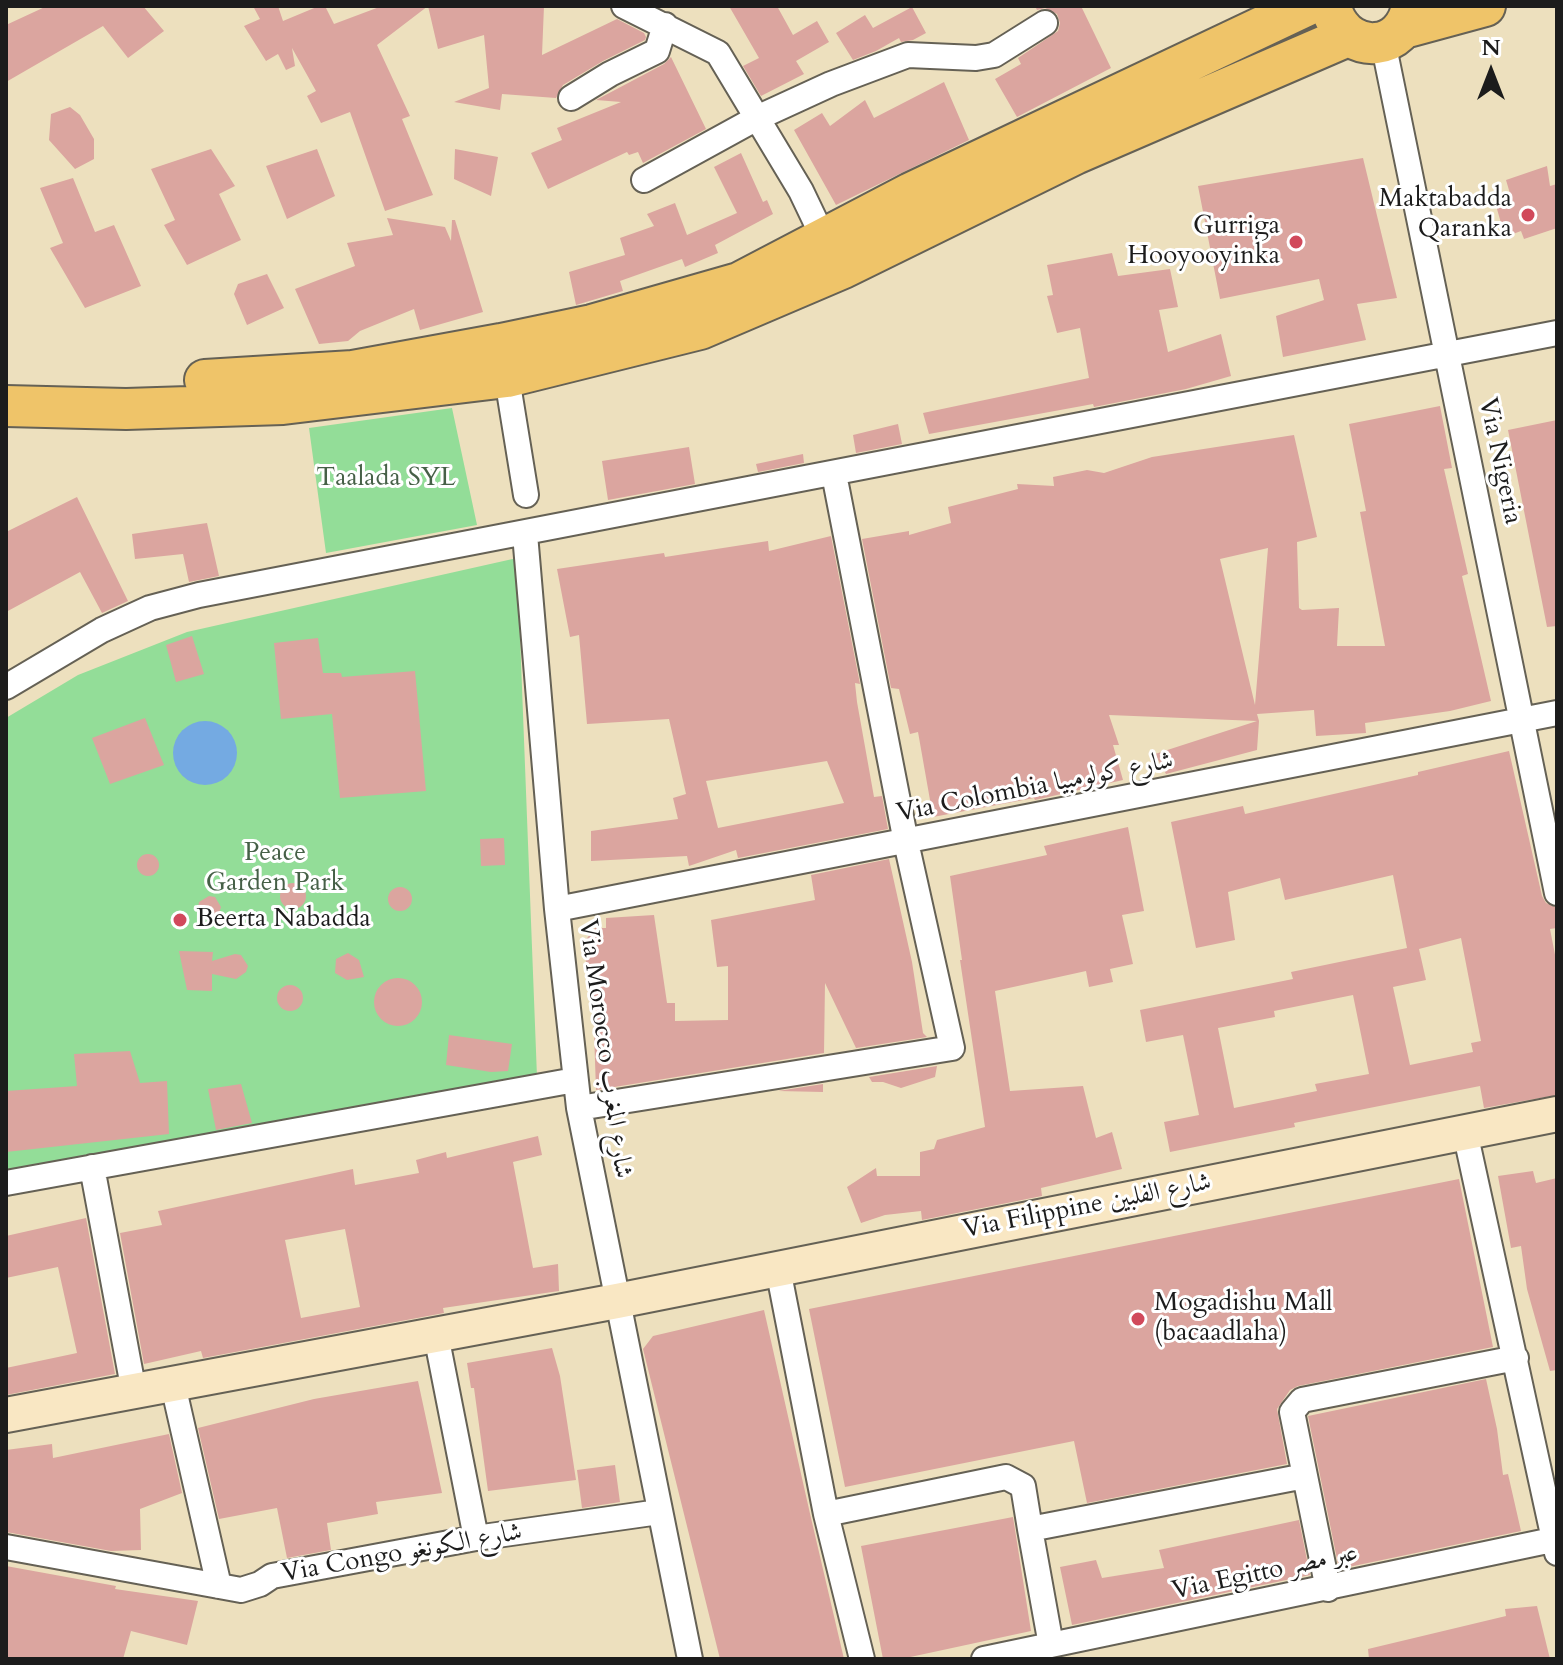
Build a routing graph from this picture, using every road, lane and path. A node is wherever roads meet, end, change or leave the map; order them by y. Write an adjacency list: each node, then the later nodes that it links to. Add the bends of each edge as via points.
1 (624, 6): 6 (street)
2 (1306, 6): 10 (highway)
3 (1485, 6): 5 (highway)
4 (1045, 23): 8 (street, via 994,55 908,55)
5 (1376, 24): 10 (highway); 12 (street, Via Nigeria)
6 (665, 25): 7 (street, via 657,51); 8 (street, via 718,53)
7 (571, 98)
8 (757, 118): 9 (street); 10 (street)
9 (644, 180)
10 (833, 253): 13 (highway, via 700,329)
11 (1557, 333): 12 (street)
12 (1449, 354): 17 (street); 22 (street, Via Nigeria)
13 (504, 360): 15 (highway, via 283,404); 18 (street)
14 (6, 379): 15 (highway)
15 (124, 396): 16 (highway)
16 (6, 406)
17 (834, 474): 19 (street); 23 (street)
18 (526, 495)
19 (525, 534): 20 (street, via 416,551 150,608); 25 (street, Via Morocco شارع المغرب)
20 (6, 687)
21 (1557, 713): 22 (street, Via Colombia شارع كولومبيا)
22 (1523, 720): 23 (street, Via Colombia شارع كولومبيا); 24 (street, Via Nigeria)
23 (906, 842): 25 (street, Via Colombia شارع كولومبيا); 27 (street, via 952,1048)
24 (1557, 893)
25 (557, 909): 26 (street, Via Morocco شارع المغرب)
26 (575, 1080): 27 (street, Via Morocco شارع المغرب); 30 (street)
27 (579, 1108): 33 (street, Via Morocco شارع المغرب)
28 (1557, 1114): 29 (main road, Via Filippine شارع الفلبين)
29 (1465, 1132): 32 (main road, Via Filippine شارع الفلبين); 35 (street)
30 (92, 1167): 31 (street); 37 (street)
31 (6, 1183)
32 (778, 1269): 33 (main road, Via Filippine شارع الفلبين); 41 (street)
33 (617, 1301): 34 (main road); 40 (street, Via Morocco شارع المغرب)
34 (436, 1335): 36 (main road); 43 (street)
35 (1516, 1358): 39 (street, via 1302,1400 1292,1412); 44 (street)
36 (173, 1385): 37 (main road); 46 (street)
37 (134, 1392): 38 (main road)
38 (6, 1415)
39 (1305, 1476): 42 (street); 47 (street)
40 (659, 1512): 43 (street, Via Congo شارع الكونغو); 49 (street, Via Morocco شارع المغرب)
41 (826, 1514): 42 (street, via 1006,1477 1023,1486); 50 (street)
42 (1030, 1529): 48 (street)
43 (476, 1538): 46 (street, Via Congo شارع الكونغو, via 272,1576 241,1590)
44 (1556, 1544): 47 (street, Via Egitto عبر مصر)
45 (6, 1547): 46 (street, Via Congo شارع الكونغو)
46 (219, 1586)
47 (1328, 1589): 48 (street, Via Egitto عبر مصر)
48 (1051, 1645): 51 (street, Via Egitto عبر مصر)
49 (690, 1659)
50 (862, 1659)
51 (984, 1659)

